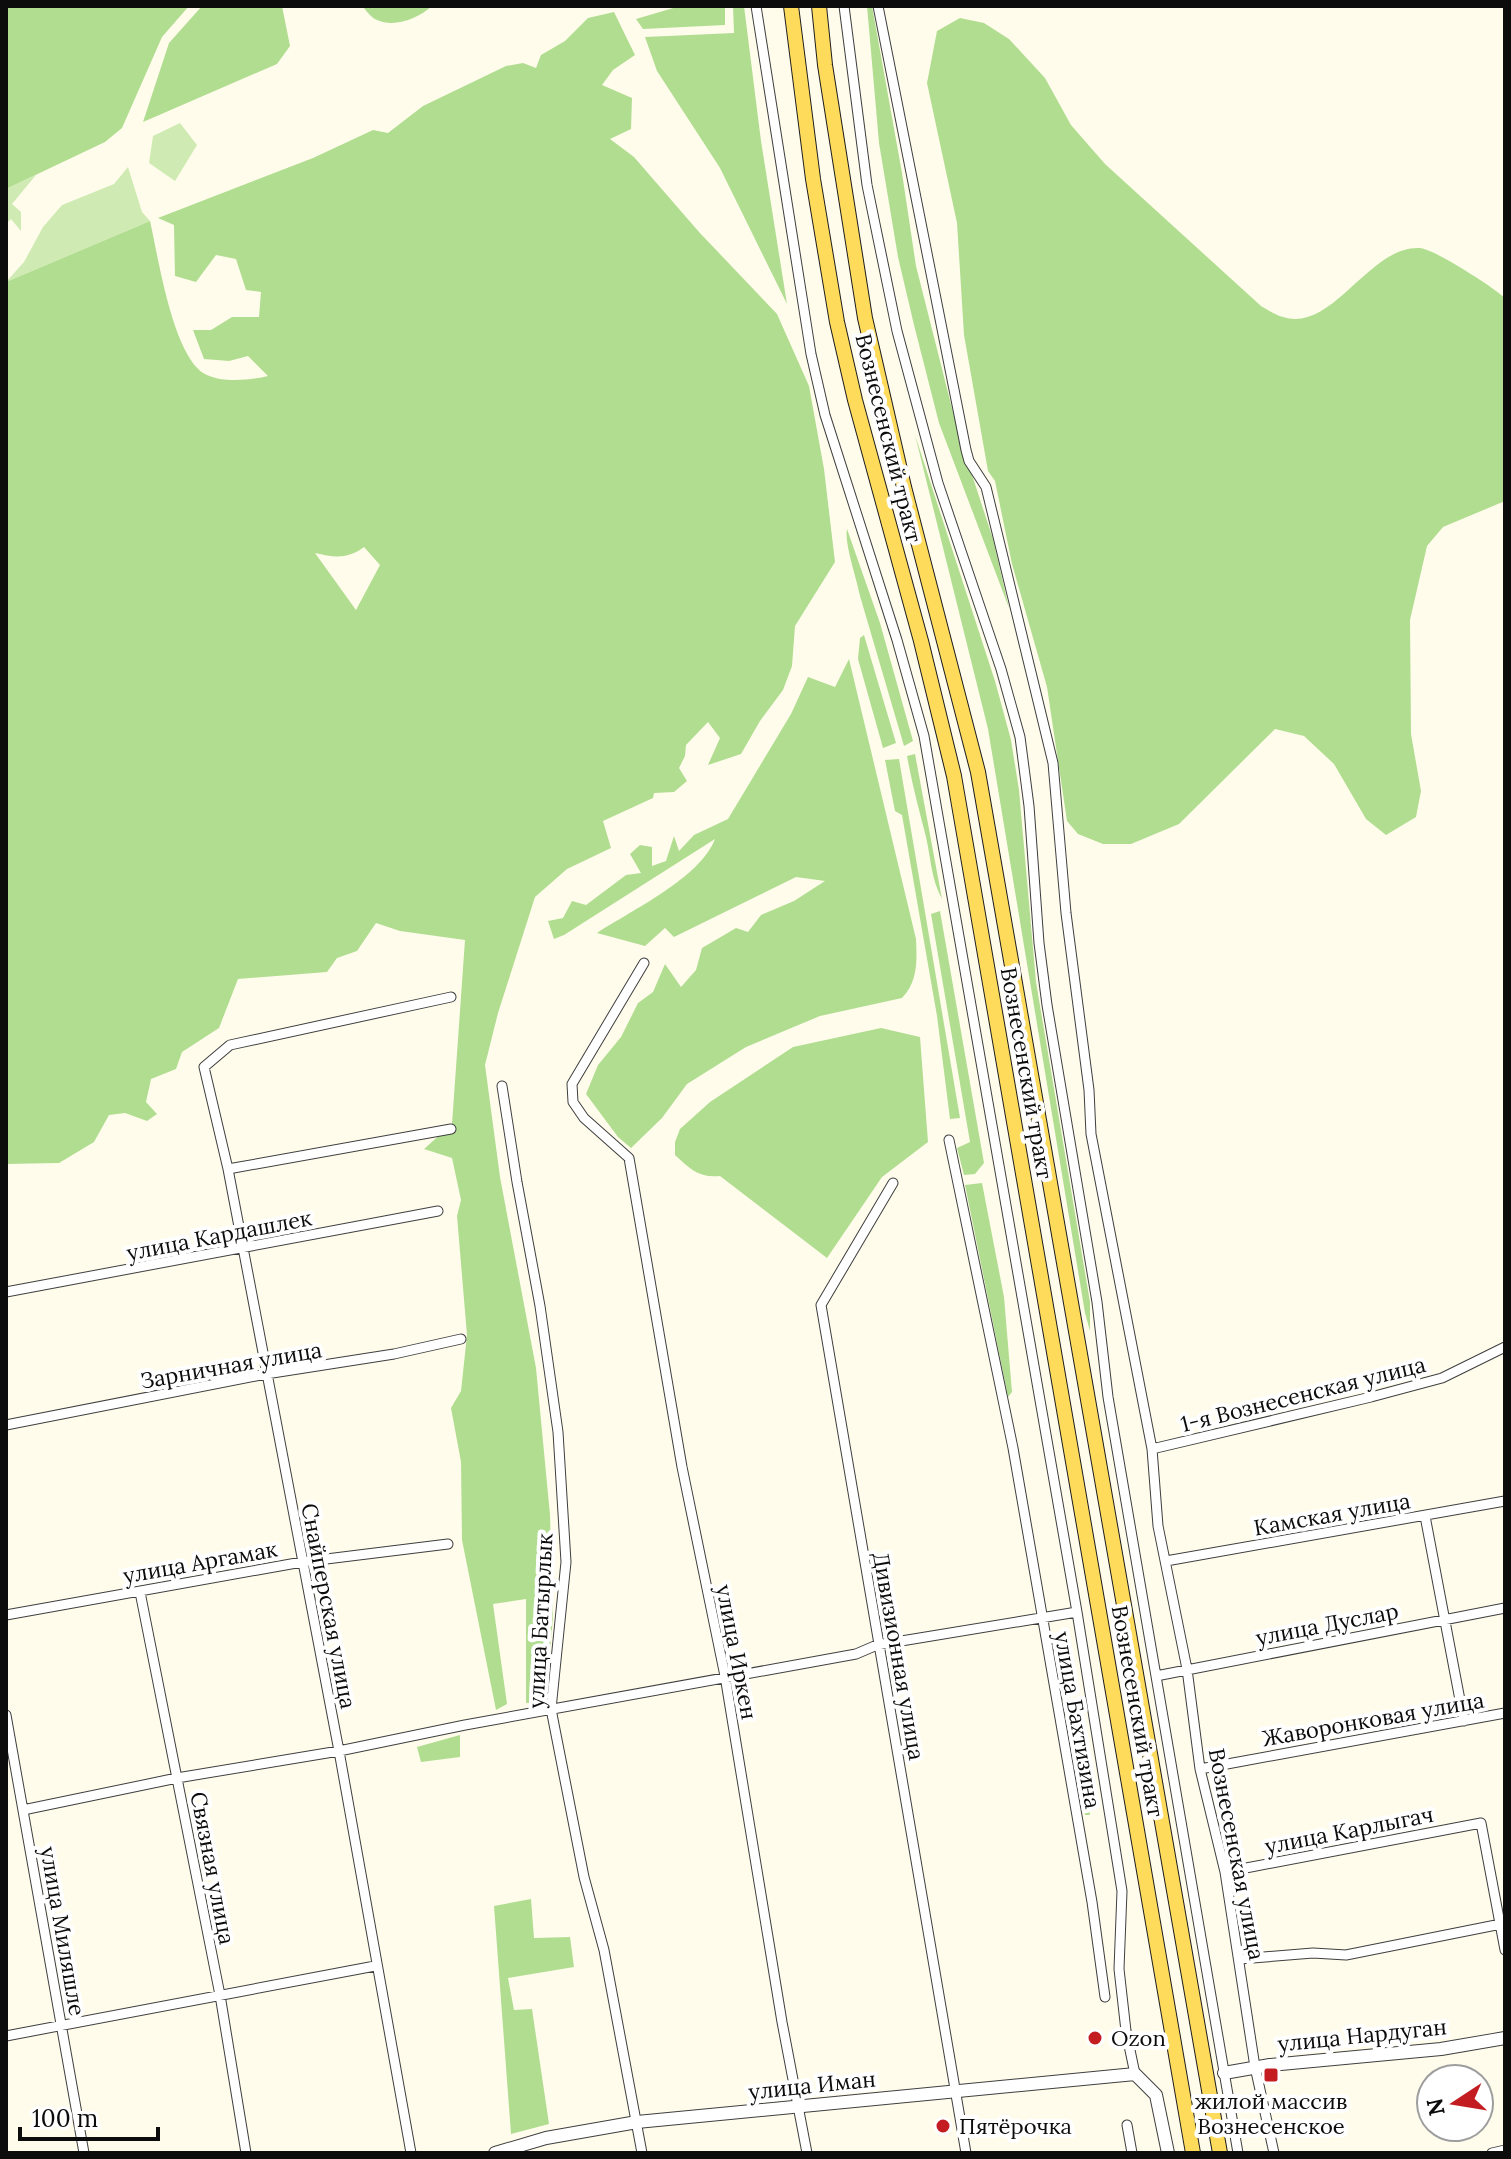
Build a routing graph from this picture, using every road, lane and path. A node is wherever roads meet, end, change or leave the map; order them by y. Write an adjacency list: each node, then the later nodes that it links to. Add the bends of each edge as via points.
1 (756, 6): 28 (street, via 814,369 924,736)
2 (791, 6): 71 (main road, Вознесенский тракт, via 837,322 954,776)
3 (819, 6): 72 (main road, Вознесенский тракт, via 868,333 978,772)
4 (844, 6): 35 (street, via 867,185 897,331 938,483 1020,737 1047,1005)
5 (878, 6): 20 (street, Вознесенская улица, via 966,450 986,487 1051,753 1091,1134)
6 (644, 963): 34 (street, улица Иркен, via 572,1084 573,1102 629,1158 682,1467)
7 (451, 997): 11 (street, Снайперская улица, via 230,1045 204,1067)
8 (502, 1086): 36 (street, улица Батырлык, via 558,1432 566,1562)
9 (451, 1129): 11 (street)
10 (949, 1140): 31 (street, улица Бахтизина, via 1013,1448)
11 (228, 1169): 14 (street, Снайперская улица)
12 (893, 1183): 32 (street, Дивизионная улица, via 821,1305)
13 (438, 1211): 14 (street, улица Кардашлек)
14 (242, 1250): 15 (street, улица Кардашлек); 18 (street, Снайперская улица)
15 (6, 1292)
16 (461, 1339): 18 (street, Зарничная улица)
17 (1505, 1347): 20 (street, 1-я Вознесенская улица, via 1442,1378)
18 (266, 1374): 19 (street, Зарничная улица); 25 (street, Снайперская улица)
19 (6, 1425)
20 (1152, 1449): 24 (street, Вознесенская улица)
21 (1505, 1501): 22 (street, Камская улица)
22 (1425, 1516): 24 (street, Камская улица); 30 (street)
23 (448, 1544): 25 (street, улица Аргамак)
24 (1166, 1561): 33 (street, Вознесенская улица)
25 (302, 1562): 26 (street, улица Аргамак); 40 (street, Снайперская улица)
26 (140, 1592): 29 (street, улица Аргамак); 42 (street, Связная улица)
27 (1505, 1608): 30 (street, улица Дуслар)
28 (1077, 1612): 31 (street); 56 (street, via 1122,1891 1119,1969)
29 (6, 1615)
30 (1444, 1618): 33 (street, улица Дуслар); 39 (street)
31 (1042, 1620): 32 (street); 50 (street, улица Бахтизина)
32 (877, 1645): 34 (street, via 856,1654); 57 (street, Дивизионная улица)
33 (1187, 1669): 35 (street, улица Дуслар); 41 (street, Вознесенская улица)
34 (725, 1676): 36 (street); 58 (street, улица Иркен)
35 (1156, 1676): 55 (street)
36 (551, 1709): 40 (street); 59 (street, улица Батырлык)
37 (1505, 1713): 39 (street, Жаворонковая улица)
38 (6, 1715): 43 (street, улица Миляшле)
39 (1464, 1721): 41 (street, Жаворонковая улица)
40 (339, 1751): 42 (street); 48 (street, Снайперская улица)
41 (1200, 1769): 44 (street, Вознесенская улица)
42 (177, 1778): 43 (street); 49 (street, Связная улица)
43 (23, 1810): 51 (street, улица Миляшле)
44 (1225, 1872): 45 (street, улица Карлыгач, via 1481,1823); 47 (street, Вознесенская улица)
45 (1501, 1924): 46 (street); 47 (street, via 1346,1955)
46 (1505, 1950)
47 (1240, 1959): 54 (street, Вознесенская улица)
48 (375, 1966): 49 (street); 64 (street, Снайперская улица)
49 (220, 1995): 51 (street); 63 (street, Связная улица)
50 (1105, 1997)
51 (61, 2025): 52 (street); 62 (street, улица Миляшле)
52 (6, 2036)
53 (1505, 2038): 54 (street, улица Нардуган)
54 (1255, 2067): 55 (street, улица Нардуган); 74 (street, Вознесенская улица)
55 (1224, 2073): 73 (street)
56 (1135, 2074): 57 (street, улица Иман); 70 (street, via 1156,2095)
57 (955, 2092): 58 (street, улица Иман); 68 (street, Дивизионная улица)
58 (800, 2107): 59 (street, улица Иман); 67 (street, улица Иркен)
59 (637, 2122): 65 (street, улица Иман); 66 (street, улица Батырлык)
60 (1127, 2125): 69 (street)
61 (1505, 2150): 75 (street)
62 (84, 2153)
63 (246, 2153)
64 (411, 2153)
65 (495, 2153)
66 (642, 2153)
67 (807, 2153)
68 (966, 2153)
69 (1132, 2153)
70 (1168, 2153)
71 (1193, 2153)
72 (1220, 2153)
73 (1238, 2153)
74 (1274, 2153)
75 (1492, 2153)

